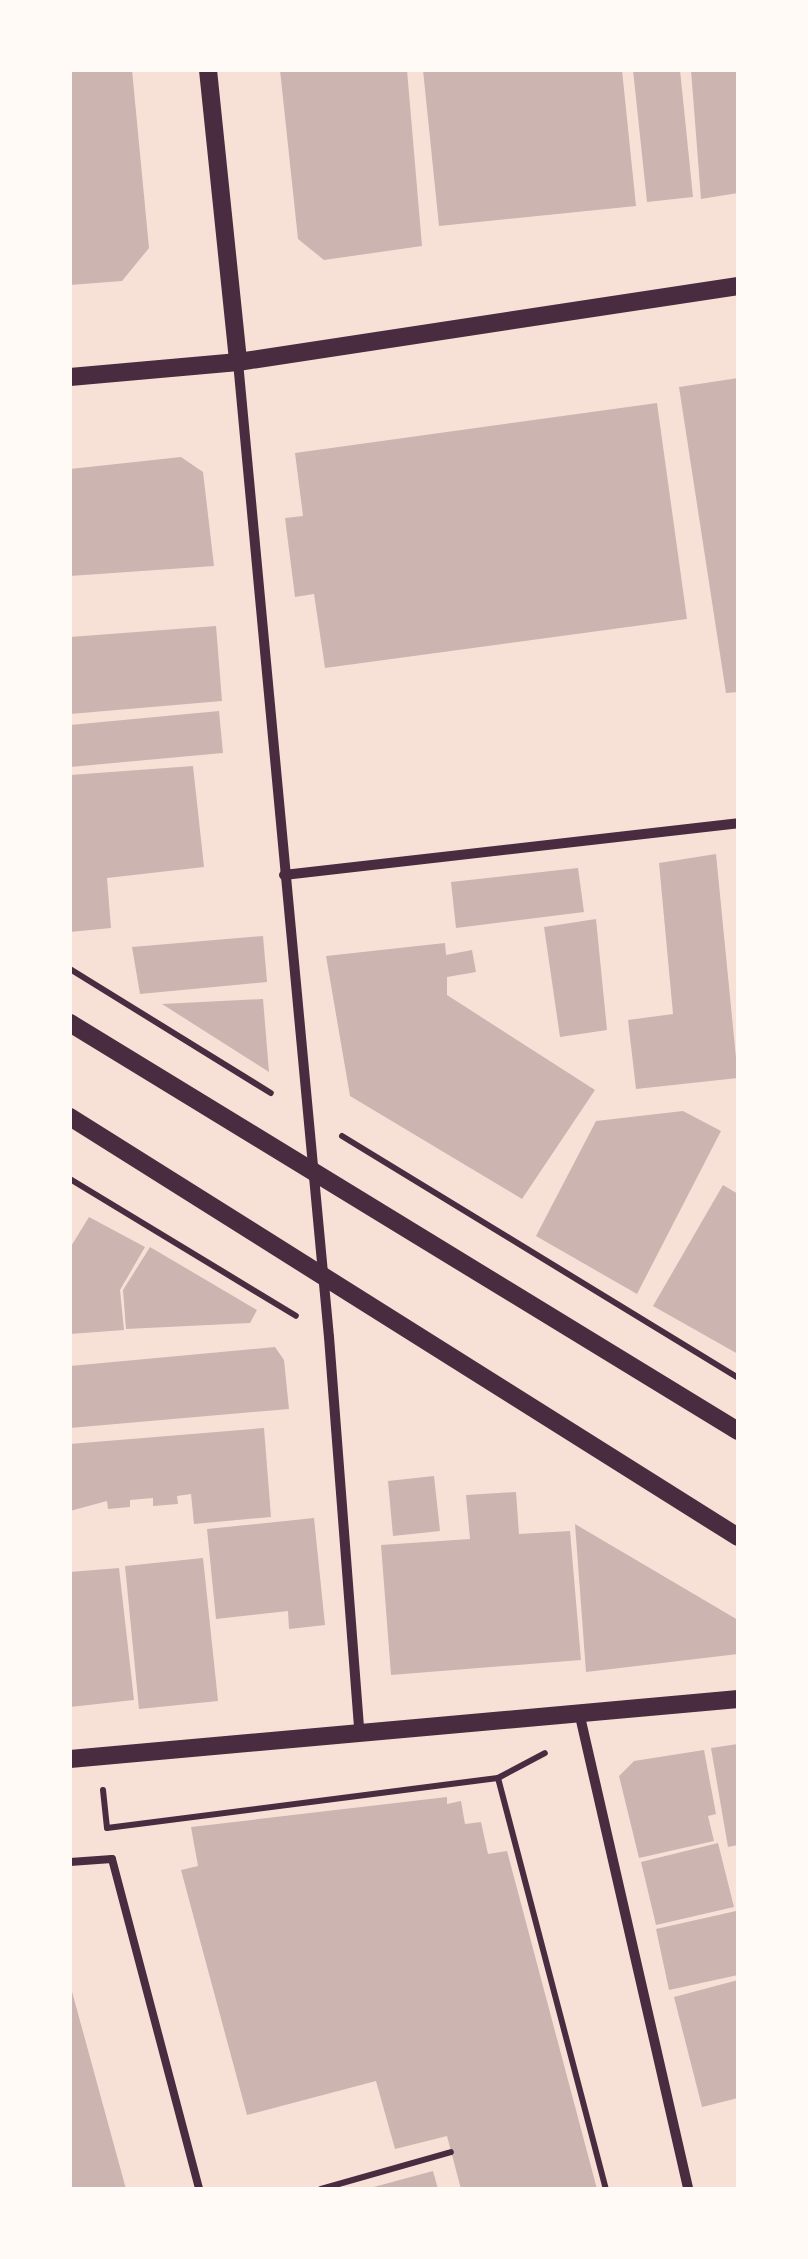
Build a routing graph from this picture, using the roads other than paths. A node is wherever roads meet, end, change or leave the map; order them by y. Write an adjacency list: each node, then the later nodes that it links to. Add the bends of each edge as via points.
1 (208, 70): 3 (street)
2 (738, 286): 3 (street)
3 (238, 362): 4 (street); 6 (street)
4 (70, 377)
5 (738, 823): 6 (street)
6 (284, 875): 9 (street)
7 (70, 1023): 9 (street)
8 (70, 1118): 10 (street)
9 (313, 1176): 10 (street); 11 (street)
10 (324, 1277): 12 (street); 15 (street)
11 (738, 1431)
12 (738, 1536)
13 (738, 1699): 14 (street)
14 (578, 1710): 15 (street); 19 (street)
15 (358, 1729): 16 (street)
16 (70, 1759)
17 (70, 1862): 18 (lane, via 112,1858)
18 (200, 2189)
19 (688, 2189)

